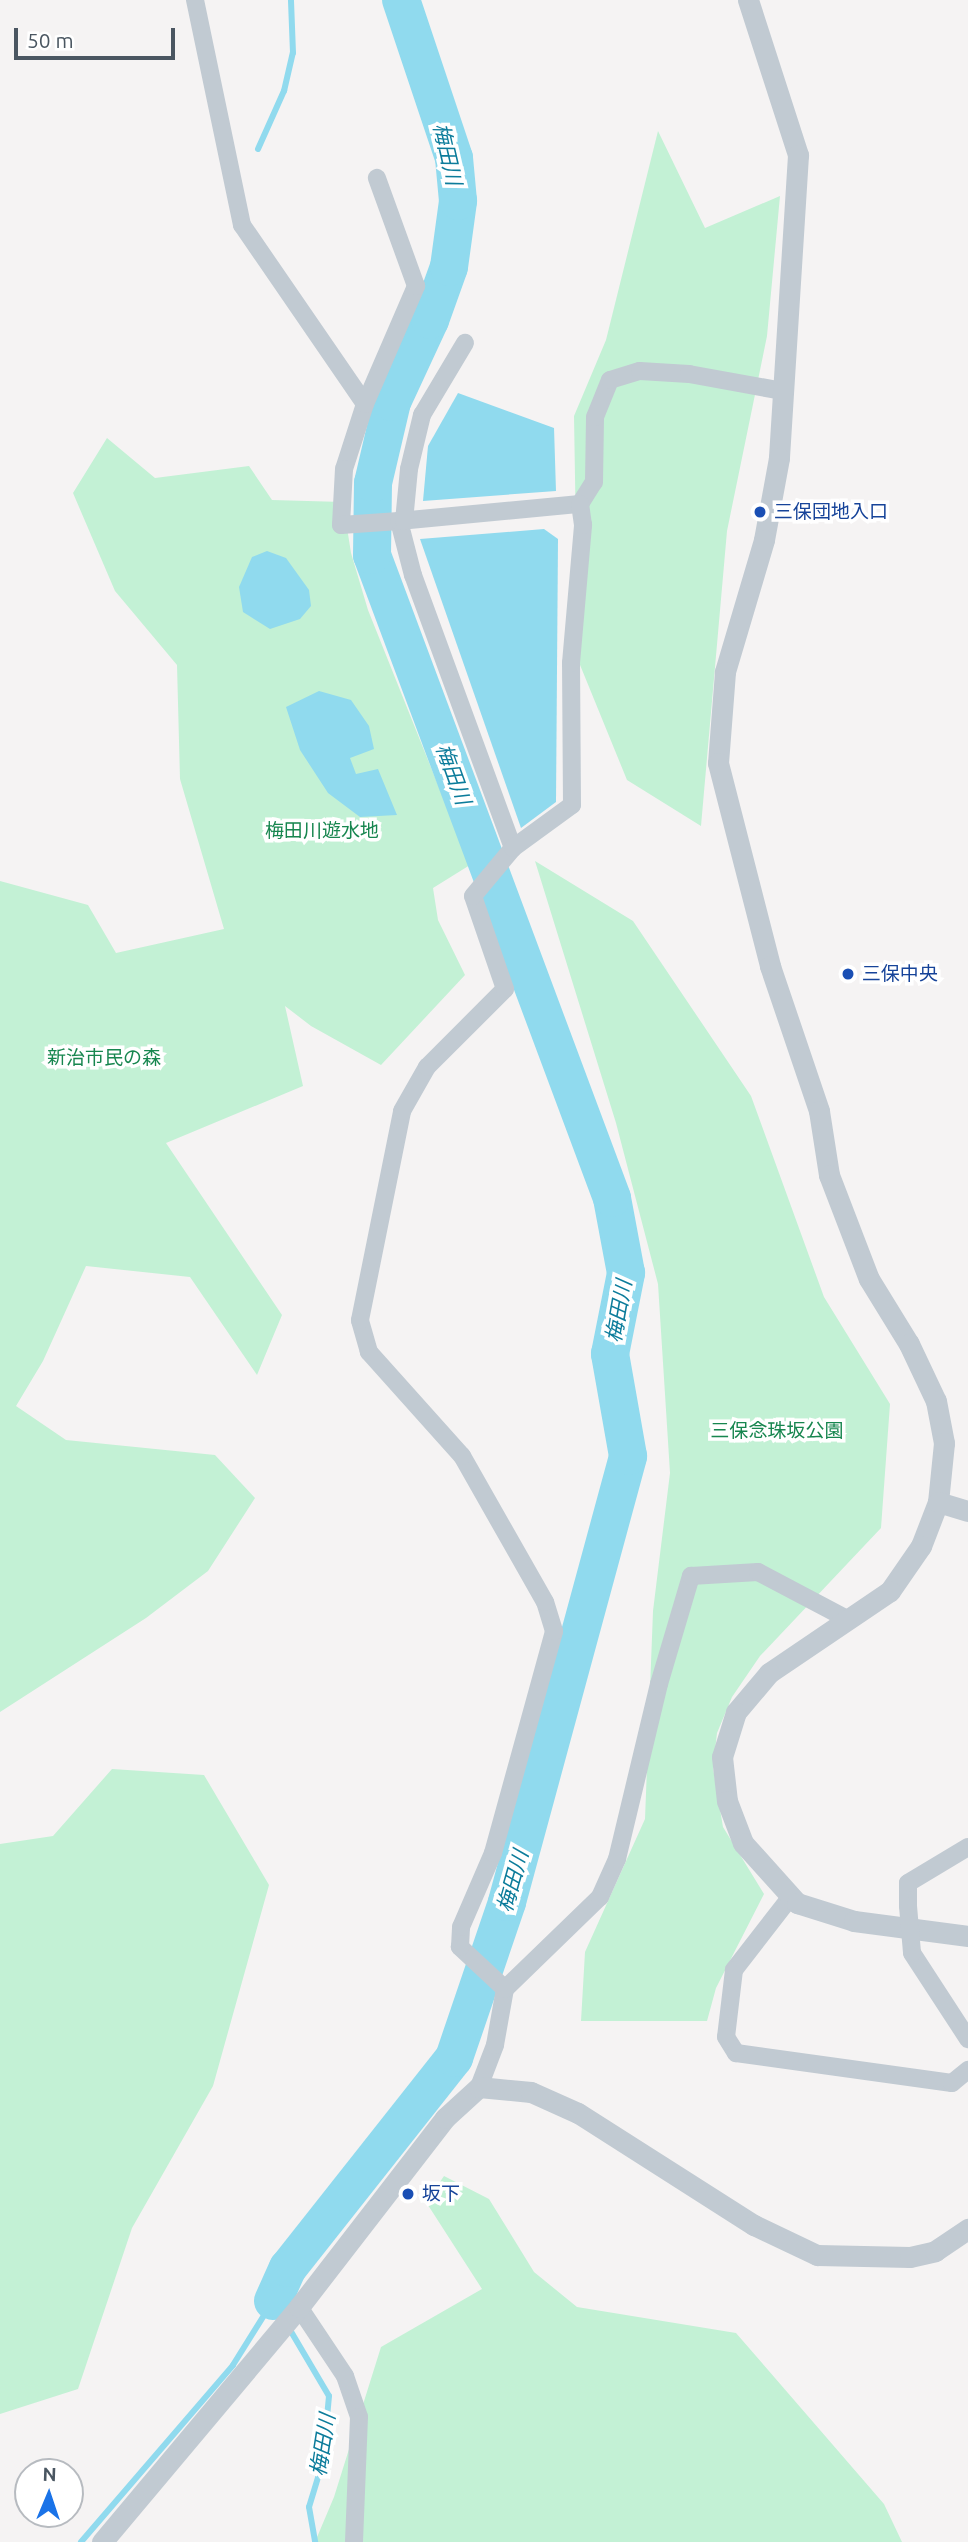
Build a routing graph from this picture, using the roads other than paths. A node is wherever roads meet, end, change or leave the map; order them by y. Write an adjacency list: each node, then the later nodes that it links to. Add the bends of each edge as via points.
1 (195, 0): 6 (street, via 242,225)
2 (748, 0): 5 (street, via 798,155)
3 (377, 178): 6 (street, via 416,286)
4 (465, 343): 8 (street, via 422,415)
5 (783, 391): 7 (street, via 653,371 610,380 595,417 594,482); 10 (street, via 779,458 764,540 726,672 718,763 770,966 819,1111 829,1175 869,1279 909,1344 936,1401 944,1443)
6 (365, 404): 8 (street, via 344,469 341,526)
7 (580, 504): 8 (street); 9 (street, via 583,525 571,663 572,805)
8 (399, 522): 9 (street, via 413,575)
9 (512, 850): 16 (street, via 473,895 505,989 427,1067 402,1111 360,1320 369,1352 462,1456 545,1602 554,1631 493,1853 461,1927 460,1947)
10 (938, 1502): 11 (street); 12 (street, via 921,1546 890,1591)
11 (968, 1511)
12 (847, 1619): 14 (street, via 769,1672 736,1712 722,1757 726,1801 743,1843); 16 (street, via 758,1572 691,1576 659,1684 630,1818 600,1897)
13 (968, 1847): 17 (street, bridge, via 908,1882 912,1953)
14 (789, 1899): 15 (street, via 854,1921); 18 (street, via 734,1970 726,2036 736,2053 952,2083)
15 (968, 1936)
16 (505, 1989): 19 (street, via 495,2045)
17 (968, 2039)
18 (968, 2070)
19 (479, 2087): 20 (street, via 531,2092 578,2113 754,2225 817,2255 910,2257 935,2251); 21 (street, via 445,2119)
20 (968, 2229)
21 (299, 2307): 22 (street); 23 (street, via 345,2376 359,2417)
22 (102, 2542)
23 (354, 2542)

